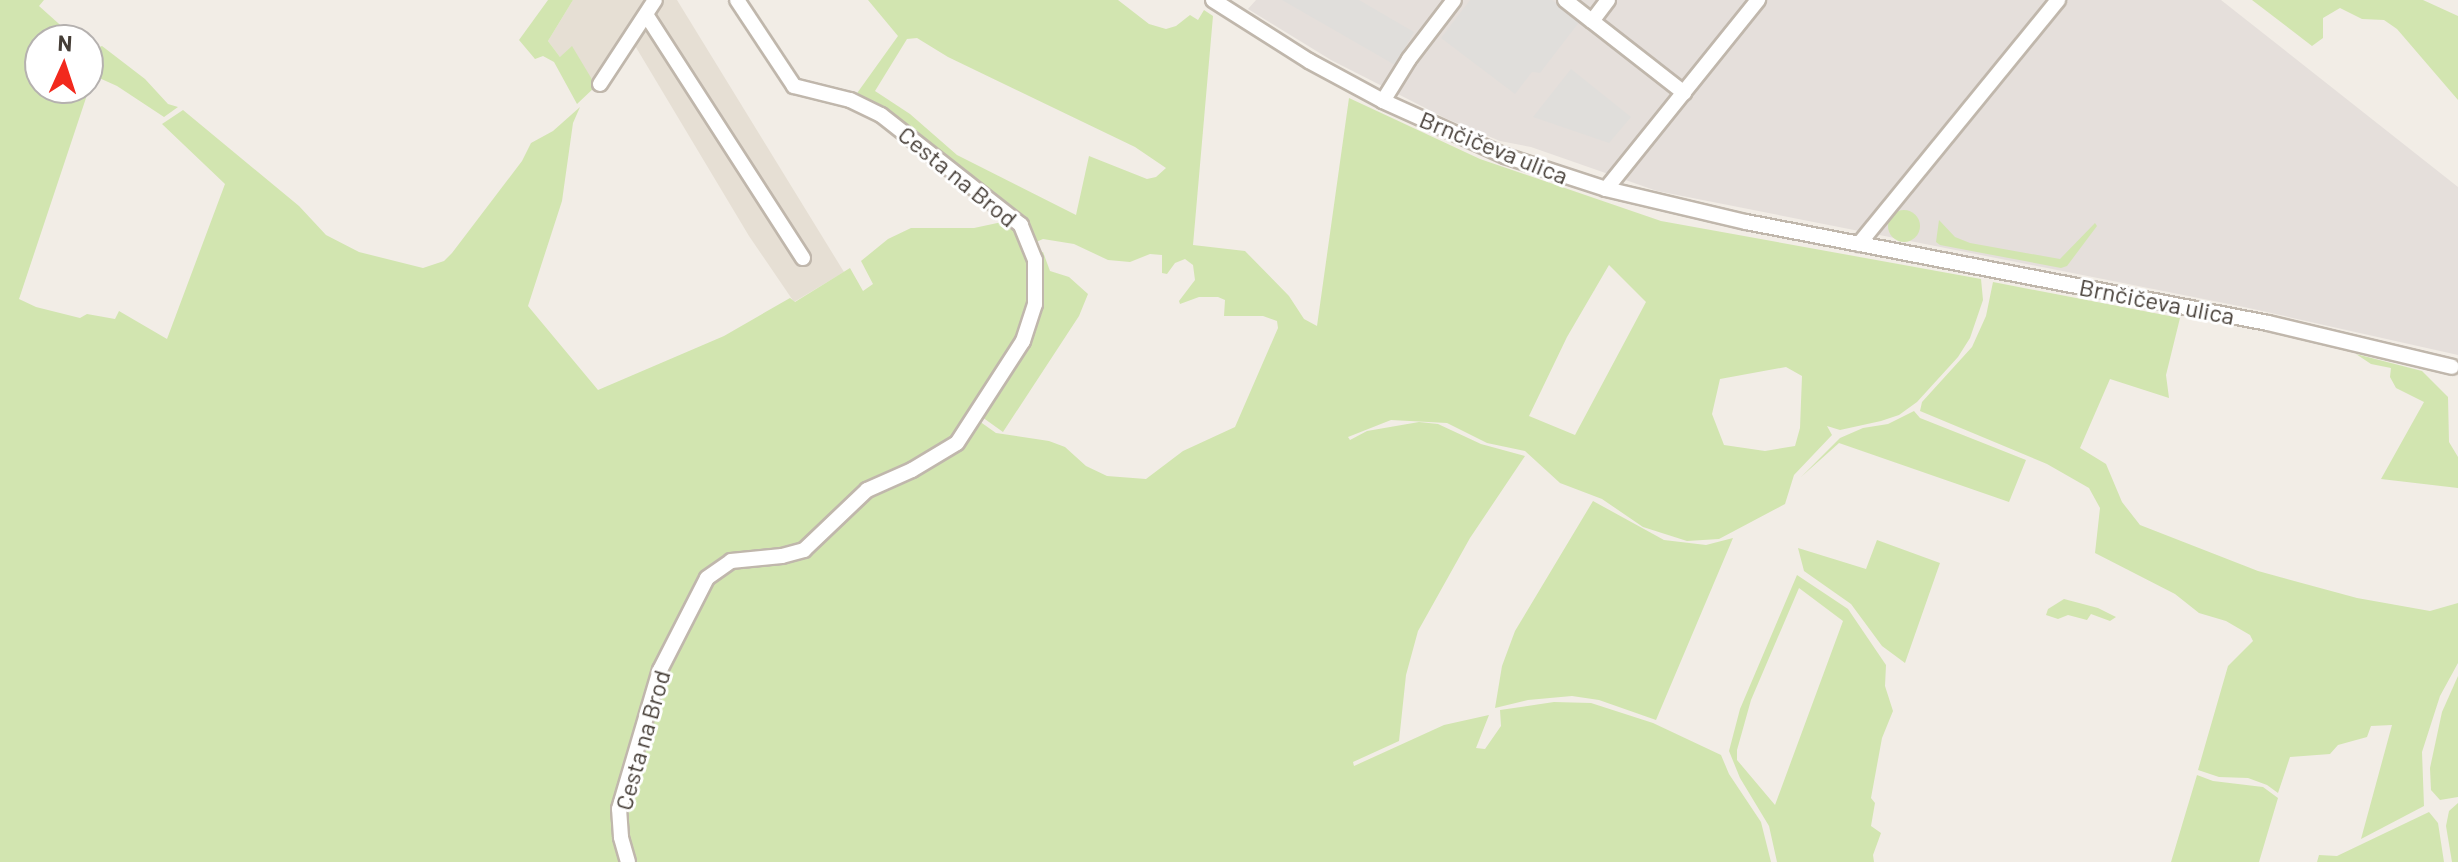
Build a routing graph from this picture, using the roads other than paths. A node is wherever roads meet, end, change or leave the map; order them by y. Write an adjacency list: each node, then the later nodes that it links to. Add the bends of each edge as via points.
1 (655, 0): 9 (street)
2 (737, 0): 18 (street, Cesta na Brod, via 794,86 850,100 881,115 1021,225 1035,260 1035,304 1023,341 957,443 867,490 804,550 731,561 707,578 660,670 619,809)
3 (1213, 0): 13 (street, Brnčičeva ulica)
4 (1454, 0): 13 (street)
5 (1565, 0): 10 (street)
6 (1608, 0): 10 (street)
7 (1758, 0): 12 (street)
8 (2058, 0): 15 (street)
9 (647, 16): 11 (street); 16 (street)
10 (1592, 21): 12 (street)
11 (600, 84)
12 (1684, 93): 14 (street)
13 (1383, 101): 14 (street, Brnčičeva ulica, via 1505,156)
14 (1606, 189): 15 (street, Brnčičeva ulica)
15 (1859, 244): 17 (street, Brnčičeva ulica, via 2268,323)
16 (803, 258)
17 (2452, 367)
18 (628, 862)

